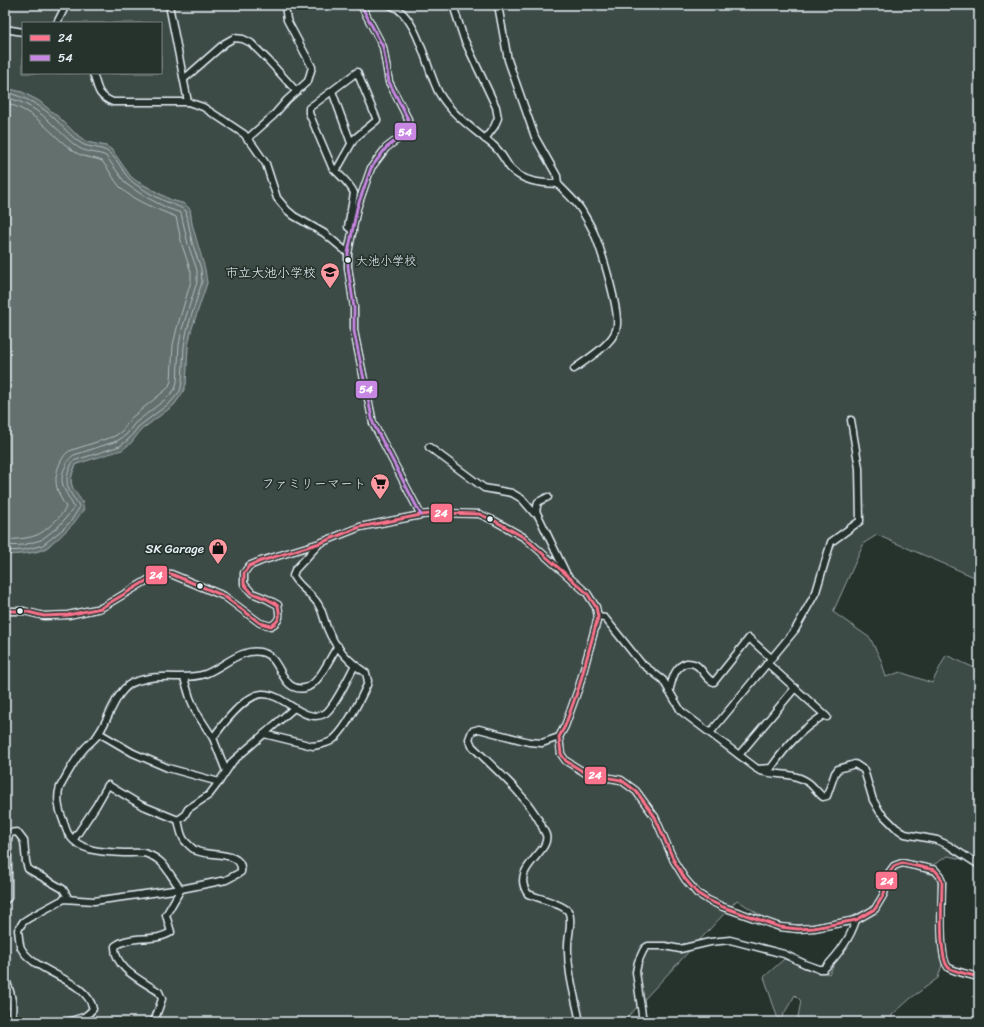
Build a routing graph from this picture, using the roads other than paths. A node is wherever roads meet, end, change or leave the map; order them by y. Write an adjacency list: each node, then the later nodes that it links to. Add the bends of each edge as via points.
1 (66, 5): 8 (street)
2 (169, 5): 12 (street)
3 (284, 5): 14 (street, via 287,20 312,67 308,80)
4 (362, 5): 21 (street, via 383,47 390,82 408,119 408,128 386,148 370,168)
5 (390, 5): 17 (street, via 410,21 430,74 451,110)
6 (453, 5): 17 (street, via 464,39 496,107 498,118)
7 (498, 5): 20 (street, via 508,60 517,88 535,137 557,176)
8 (58, 22)
9 (5, 29): 10 (street)
10 (22, 32)
11 (93, 74): 15 (street, via 99,94 113,102)
12 (184, 80): 14 (street, via 225,43 234,38 244,39 268,60); 15 (street)
13 (332, 91): 18 (street); 18 (street, via 357,72 377,120); 19 (street, via 309,108 308,113)
14 (297, 92): 16 (street)
15 (188, 102): 16 (street, via 203,107)
16 (248, 139): 22 (street, via 266,164 277,198 287,210 324,233)
17 (485, 139): 20 (street, via 494,146 511,168 525,179)
18 (351, 143): 19 (street)
19 (336, 171): 21 (street, via 353,189 348,227)
20 (558, 184): 23 (street, via 575,202 594,233 613,293 617,316 617,329 611,340)
21 (353, 231): 22 (street)
22 (348, 253): 28 (street, via 354,331 374,423)
23 (574, 369)
24 (851, 420): 34 (street, via 859,468 860,521 831,542 816,592 795,630)
25 (429, 447): 27 (street, via 484,488 512,493 522,499 534,513)
26 (548, 498): 27 (street, via 538,502)
27 (536, 511): 30 (street)
28 (421, 515): 29 (street, via 360,527); 30 (street, via 479,514 526,538)
29 (320, 543): 31 (street, via 261,561 250,566 244,573 244,584 252,594 278,605 280,615 277,623 271,626 260,623 224,596 180,577 163,573 101,608 68,616 44,616 24,611); 33 (street, via 295,570 293,576 318,603 328,630)
30 (567, 574): 32 (street, via 587,593 596,607)
31 (5, 613)
32 (598, 617): 38 (street, via 605,618 641,663 663,680); 43 (street, via 579,687)
33 (338, 646): 35 (street); 36 (street, via 316,681 305,688 289,685 271,657 253,652 242,654 205,674)
34 (769, 661): 37 (street); 38 (street, via 749,638 714,682 710,681 695,664 689,663 681,665 675,672); 41 (street)
35 (355, 665): 39 (street, via 332,707 324,714 312,716); 42 (street, via 366,673 367,685 350,717 331,741 313,746)
36 (184, 678): 40 (street, via 160,677 135,681 125,687); 44 (street, via 196,712)
37 (795, 688): 45 (street); 46 (street, via 825,716 807,726 771,768)
38 (669, 692): 41 (street, via 681,711)
39 (294, 708): 42 (street); 44 (street, via 273,696 254,696 225,721)
40 (99, 733): 48 (street, via 133,753 168,768); 50 (street, via 83,750 58,793 61,814)
41 (710, 733): 45 (street)
42 (264, 734): 47 (street, via 233,761)
43 (559, 736): 55 (street, via 561,754 566,761 587,774 621,780 636,791 655,817 674,861 685,879 697,893 708,900 780,927 798,930); 62 (street, via 542,743 529,742 480,728 472,731 469,738 472,746 527,802 546,835 544,847 525,871 523,884 528,894 564,907 568,912 569,962)
44 (213, 738): 47 (street)
45 (739, 755): 46 (street)
46 (756, 769): 51 (street, via 804,780 823,798 827,796 838,769 855,764 864,770 873,800 880,812 896,828 905,834 937,840)
47 (226, 771): 48 (street)
48 (220, 782): 49 (street, via 209,795 188,809)
49 (178, 820): 50 (street, via 141,805 108,785); 52 (street, via 182,837 192,847 202,852 231,857 240,862 242,868 241,872 226,880)
50 (74, 840): 52 (street, via 90,849 146,854 167,868)
51 (979, 865)
52 (181, 889): 53 (street, via 94,901); 61 (street, via 166,914 171,932 164,937 125,941 116,946 115,954 120,964 159,992 162,999)
53 (69, 899): 54 (street, via 63,889 28,869 24,841 17,832 13,832 8,838 8,898); 60 (street, via 64,899 29,918 18,930 21,947 33,961 67,981 91,1002 93,1009 90,1014)
54 (5, 900)
55 (856, 920): 56 (street, via 875,909 884,894 888,874 894,866 902,863 935,870 942,882 942,933 946,964 950,969); 63 (street, via 852,932 824,969 784,954 730,940 680,949 648,946 640,957 636,972)
56 (979, 977)
57 (5, 978): 58 (street)
58 (6, 984): 59 (street, via 13,1010)
59 (10, 1022)
60 (67, 1022)
61 (154, 1022)
62 (580, 1022)
63 (642, 1022)

